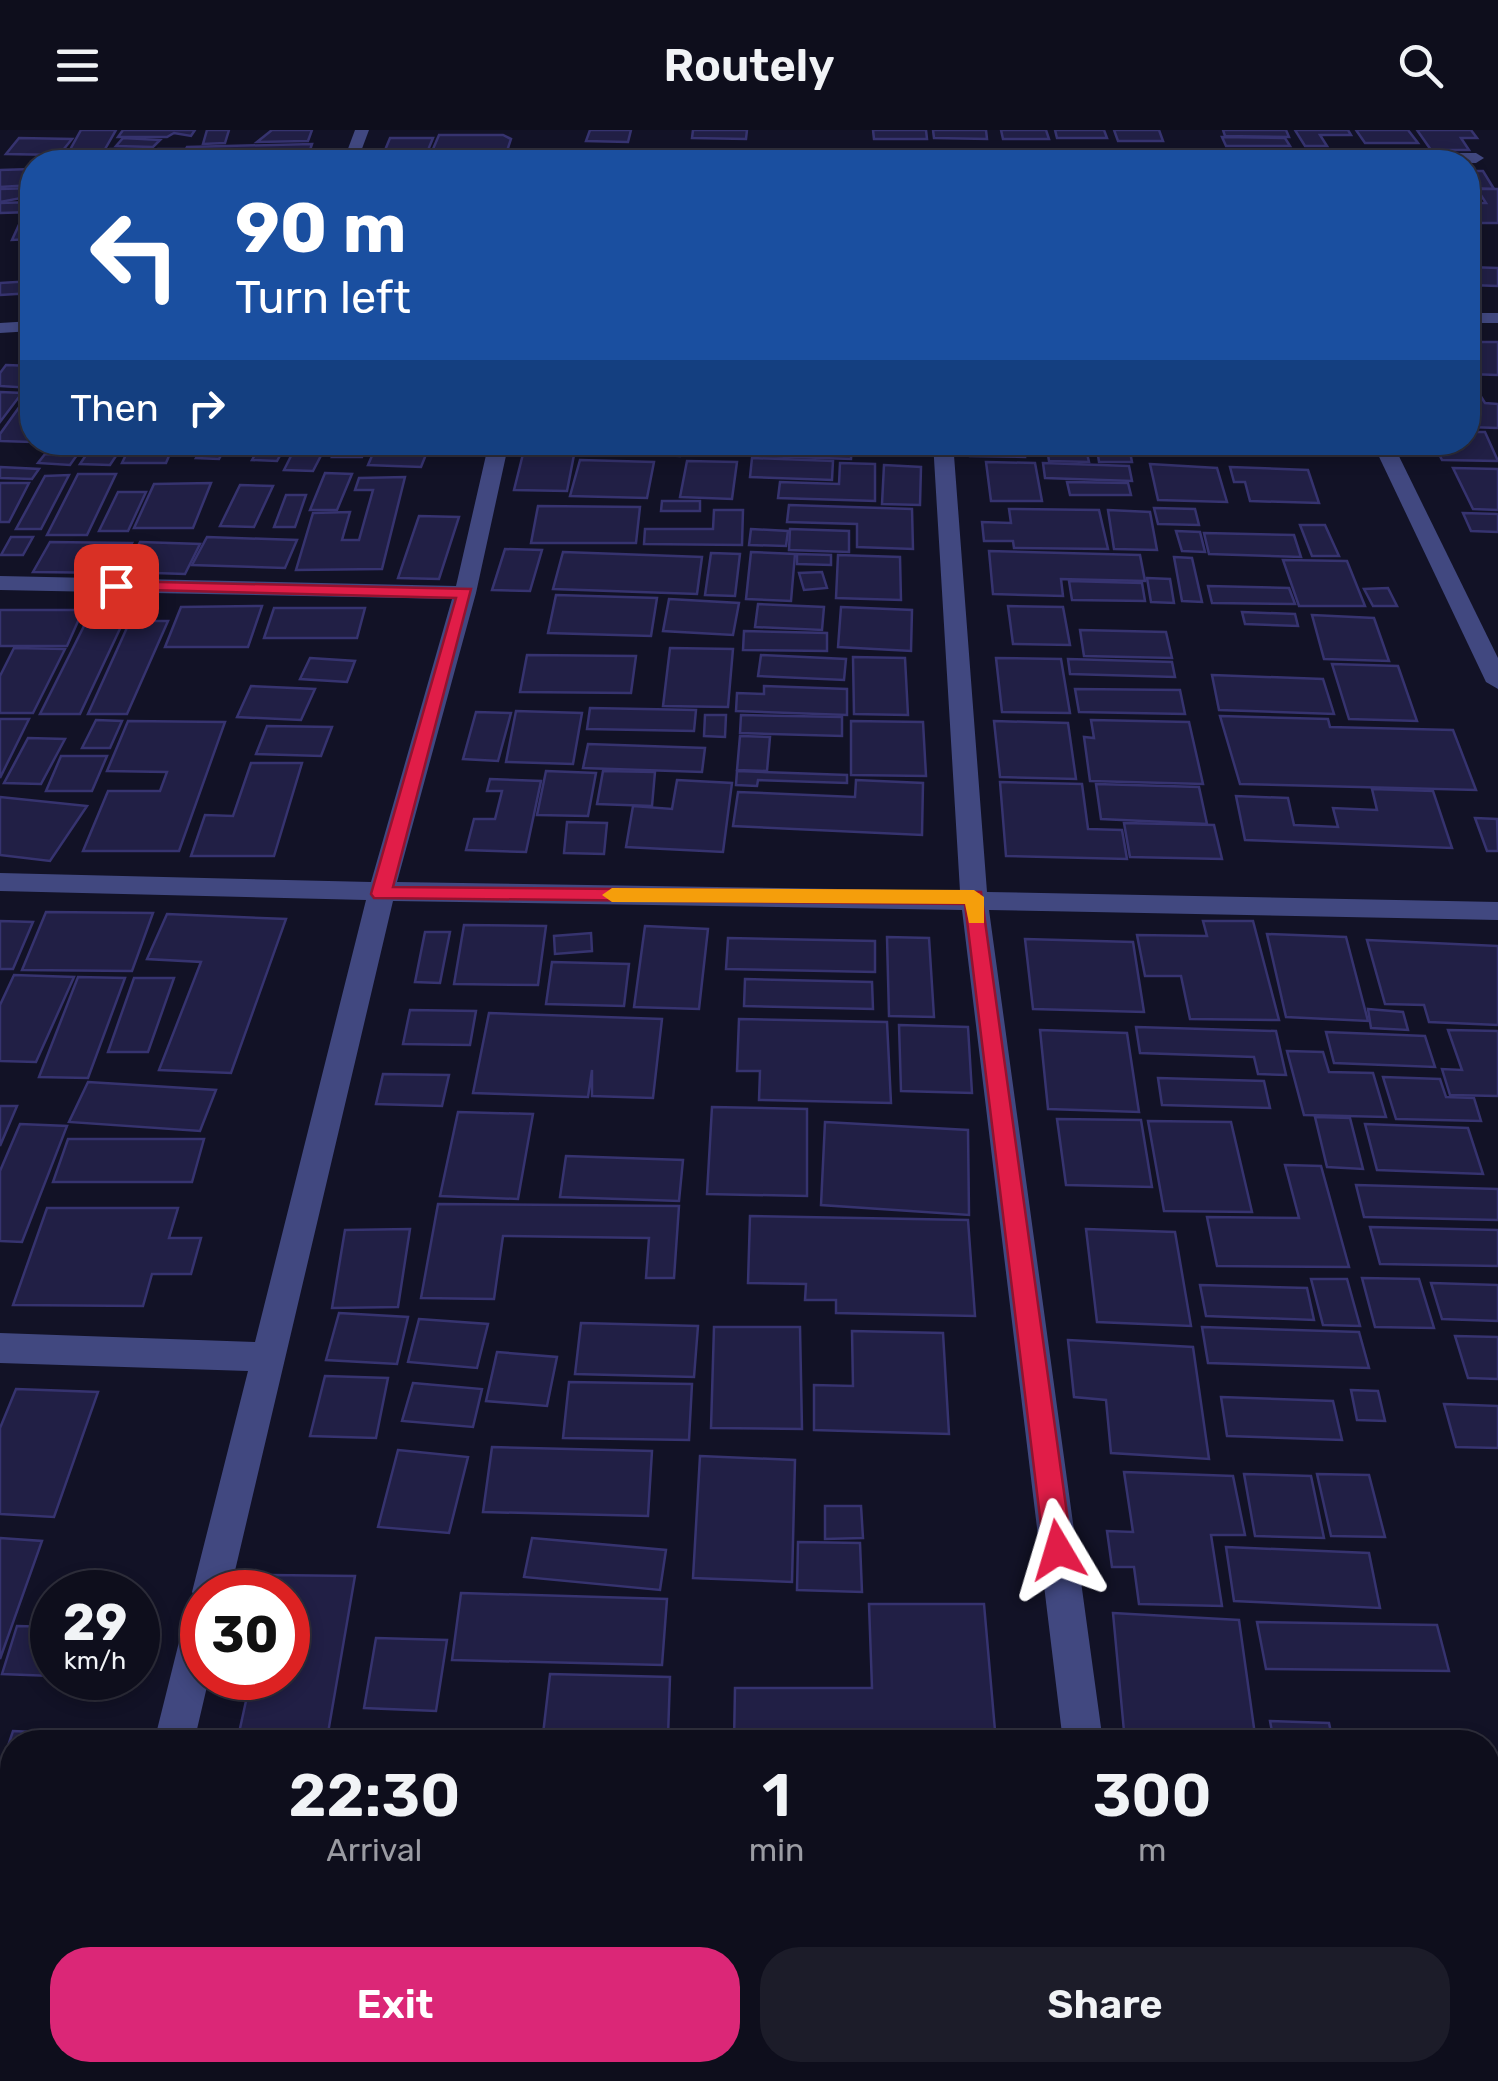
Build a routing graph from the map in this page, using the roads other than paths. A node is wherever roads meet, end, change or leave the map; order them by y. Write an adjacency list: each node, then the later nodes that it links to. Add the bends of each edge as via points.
1 (1143, 150): 2 (street)
2 (1244, 150)
3 (496, 455): 7 (street)
4 (943, 455): 11 (street)
5 (1388, 455): 8 (street)
6 (0, 583): 7 (street)
7 (465, 593): 10 (street)
8 (1498, 682)
9 (0, 882): 10 (street)
10 (381, 894): 11 (street); 14 (street)
11 (974, 897): 12 (street); 18 (street)
12 (1498, 911)
13 (0, 1348): 14 (street)
14 (268, 1357): 15 (street)
15 (216, 1570)
16 (184, 1700): 17 (street)
17 (177, 1730)
18 (1081, 1730)

